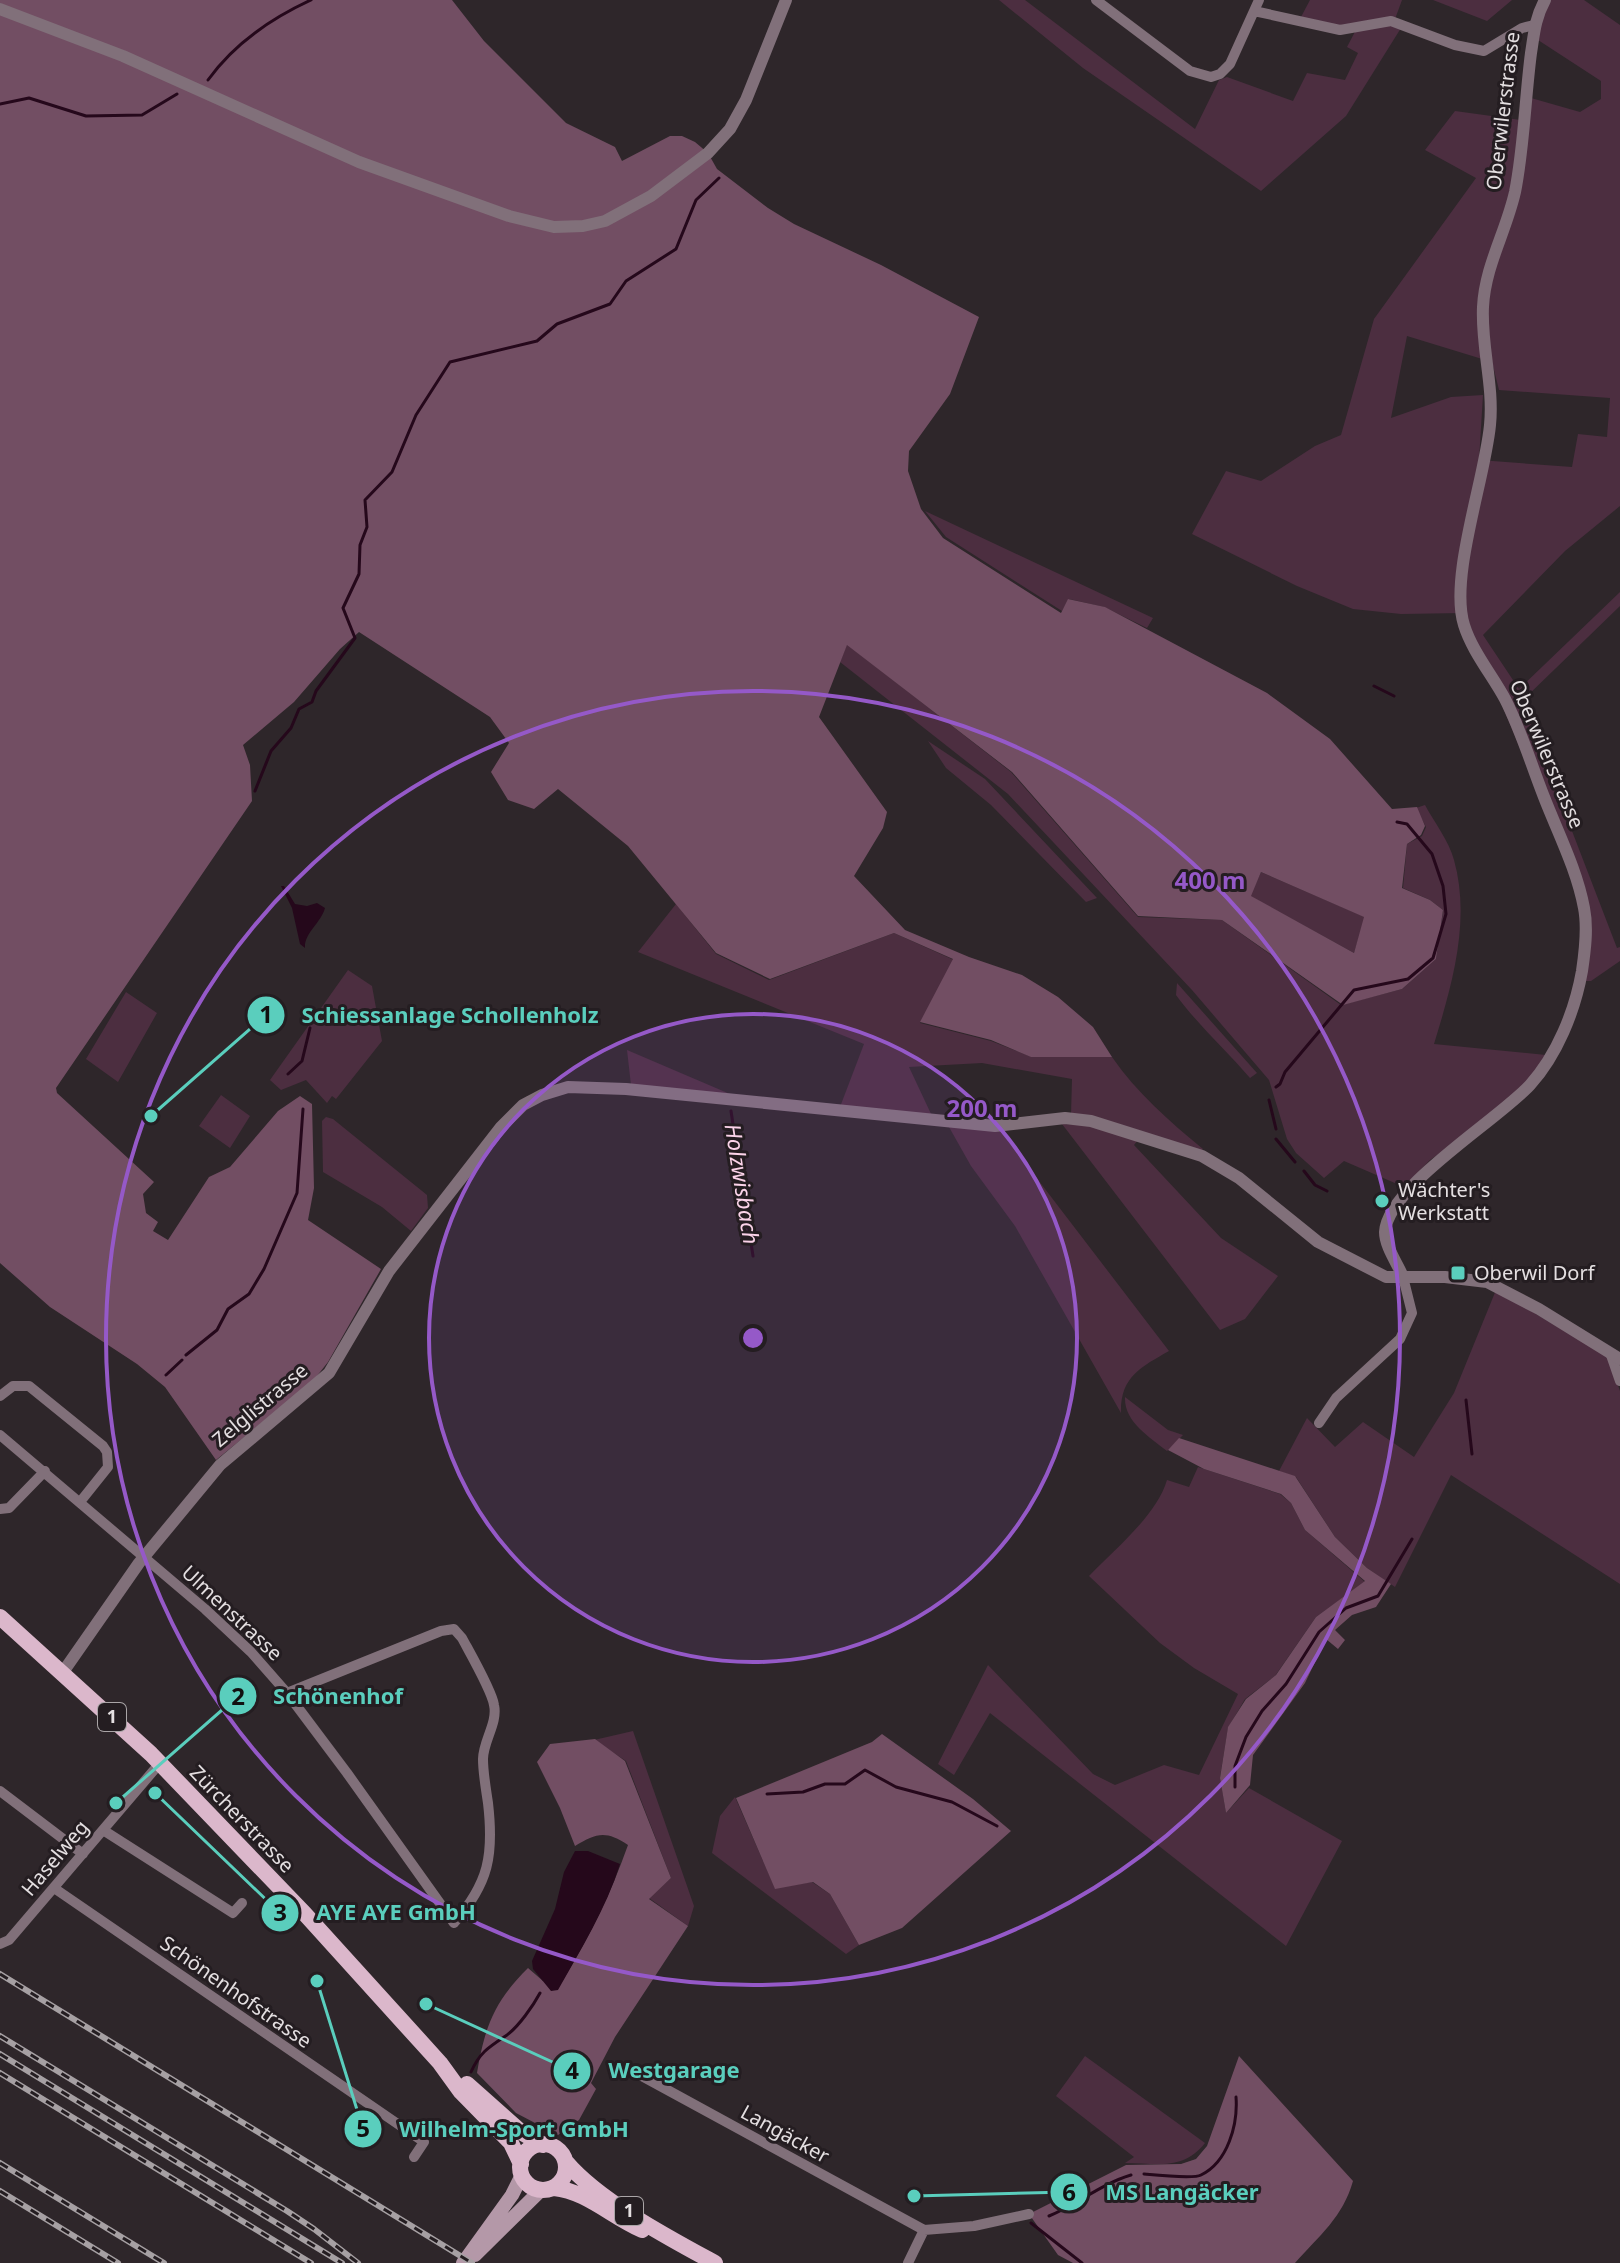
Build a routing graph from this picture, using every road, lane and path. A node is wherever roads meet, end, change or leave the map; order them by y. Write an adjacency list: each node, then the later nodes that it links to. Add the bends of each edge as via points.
1 (786, 0): 5 (street, via 746,100 708,153 651,196 605,221 554,227 448,196 359,162 123,56)
2 (1096, 0): 6 (street, via 1190,71 1211,77 1230,64)
3 (1259, 0): 6 (street)
4 (1545, 0): 7 (street, Oberwilerstrasse)
5 (0, 9)
6 (1254, 11): 7 (street, via 1340,30 1391,21 1484,51)
7 (1534, 25): 8 (street, Oberwilerstrasse, via 1519,173 1484,294 1491,423 1461,600 1465,627 1515,720 1572,868 1585,911 1582,971 1570,1015 1541,1070 1491,1121 1424,1173 1387,1224 1386,1240)
8 (1403, 1277): 9 (street, Zelglistrasse, via 1487,1282); 12 (street, Oberwilerstrasse, via 1412,1313 1400,1339 1336,1398); 17 (street, Zelglistrasse, via 1386,1277 1318,1242 1239,1178 1202,1156 1091,1121 1065,1118 995,1126 568,1087 523,1105 501,1127 389,1271 329,1373 225,1460)
9 (1616, 1357): 10 (street)
10 (1620, 1381)
11 (0, 1396): 15 (street, via 13,1386 29,1386 103,1446 108,1467)
12 (1319, 1423)
13 (0, 1435): 14 (street, Ulmenstrasse)
14 (45, 1471): 15 (street, Ulmenstrasse); 16 (street, via 9,1508)
15 (80, 1502): 17 (street, Ulmenstrasse)
16 (0, 1509)
17 (144, 1558): 19 (street, Zelglistrasse); 20 (street, Ulmenstrasse, via 251,1652)
18 (0, 1617): 19 (main road, Zürcherstrasse / 1)
19 (63, 1672): 21 (main road, Zürcherstrasse / 1)
20 (287, 1693): 20 (street, Ulmenstrasse, via 441,1631 454,1629 462,1638 495,1705 483,1759 490,1849 484,1880 454,1923)
21 (160, 1763): 23 (street, Haselweg); 28 (main road, Zürcherstrasse / 1)
22 (0, 1791): 24 (street)
23 (103, 1830): 24 (street, Haselweg); 26 (street, via 233,1913)
24 (83, 1854): 25 (street, Haselweg)
25 (54, 1888): 27 (street, Haselweg); 31 (street, Schönenhofstrasse, via 424,2142)
26 (242, 1903)
27 (4, 1942)
28 (440, 2063): 30 (main road, Zürcherstrasse / 1); 33 (main road, Zürcherstrasse / 1, via 511,2143)
29 (629, 2069): 37 (street, Langäcker)
30 (543, 2145): 32 (main road, via 560,2151); 33 (main road, via 531,2148)
31 (414, 2157)
32 (566, 2162): 34 (main road, via 564,2177); 36 (main road, 1)
33 (521, 2169): 34 (main road, via 529,2185); 38 (main road, via 512,2195)
34 (548, 2189): 36 (main road, 1, via 578,2193 614,2216); 38 (main road)
35 (1029, 2214): 37 (street)
36 (643, 2226): 39 (main road, 1)
37 (924, 2230): 40 (street)
38 (464, 2263)
39 (715, 2263)
40 (908, 2263)

